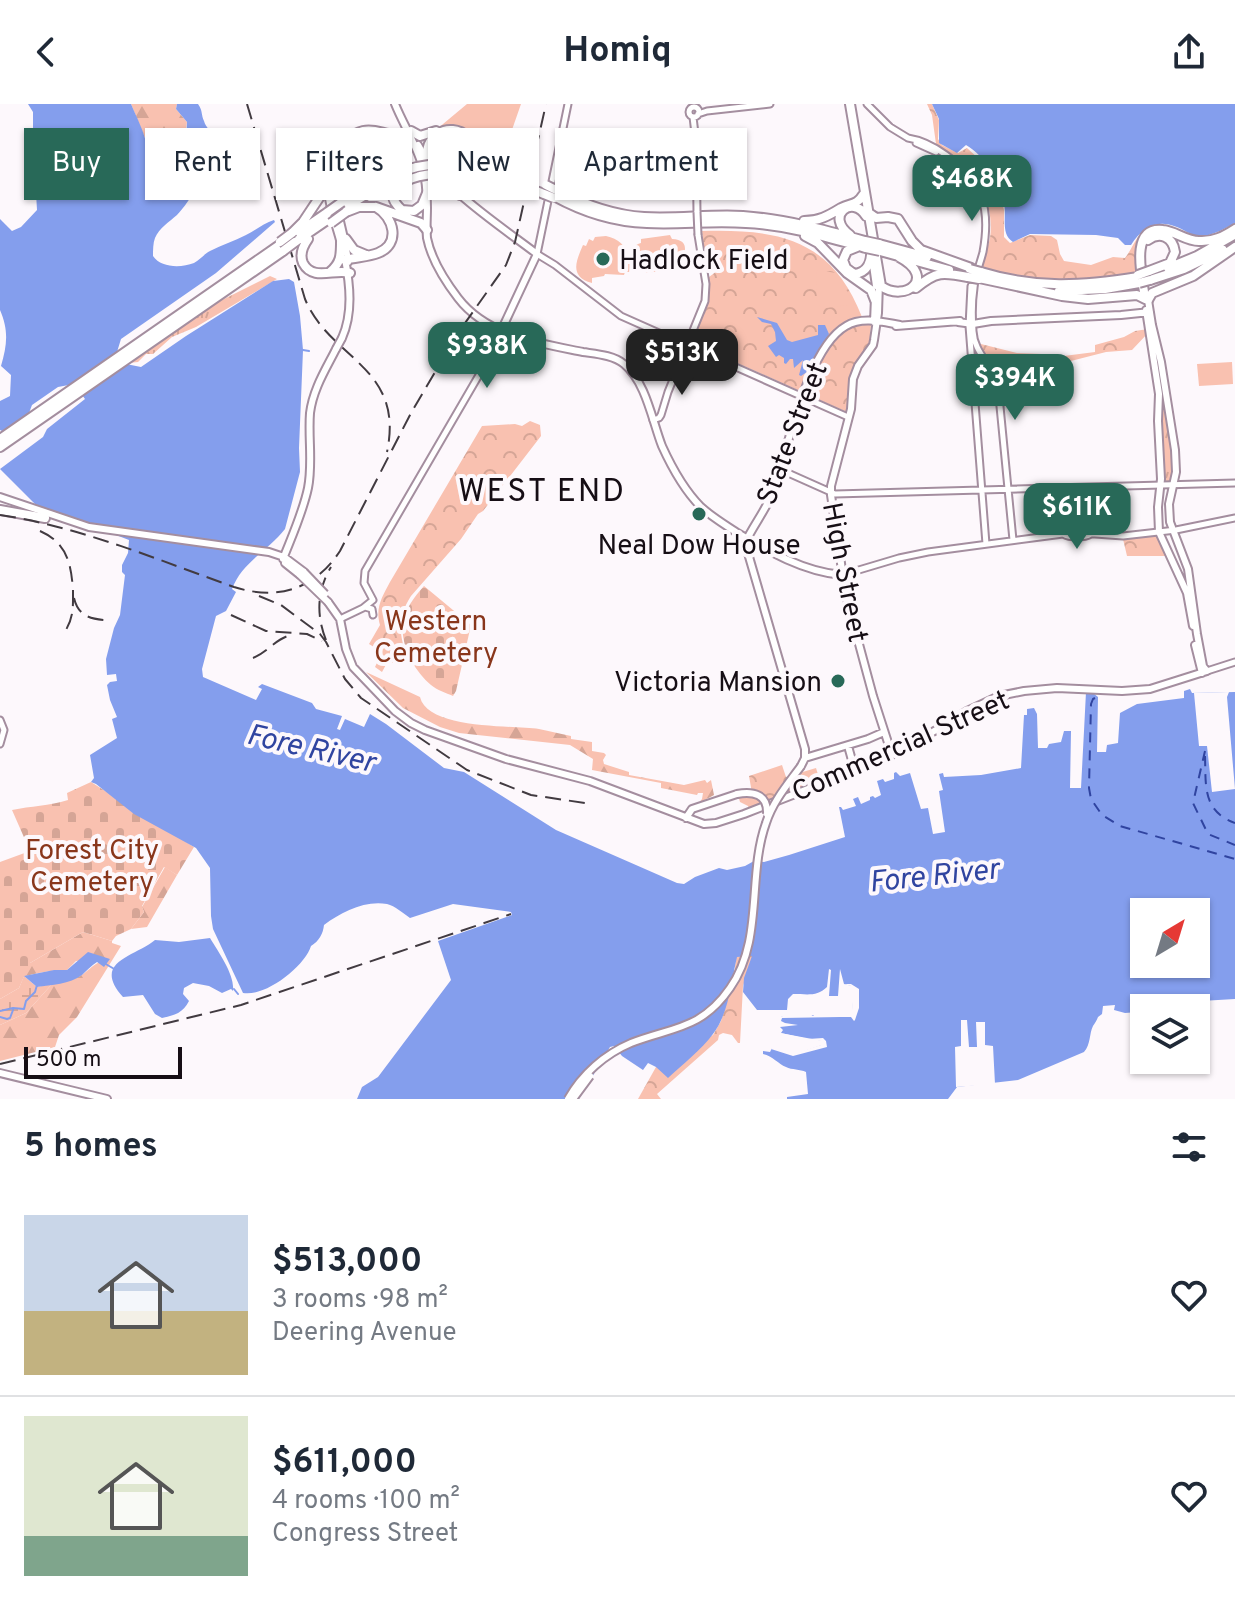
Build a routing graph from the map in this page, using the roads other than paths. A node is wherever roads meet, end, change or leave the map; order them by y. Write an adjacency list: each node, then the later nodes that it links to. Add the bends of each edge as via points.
1 (396, 104): 7 (main road); 10 (main road)
2 (568, 104): 45 (main road)
3 (770, 104): 6 (main road)
4 (848, 104): 14 (highway)
5 (867, 104): 59 (main road, via 890,127 965,170 980,193 987,231)
6 (694, 109): 62 (main road, bridge, via 698,235 706,297)
7 (403, 123): 8 (main road); 9 (main road)
8 (401, 128)
9 (406, 128)
10 (407, 128)
11 (412, 136): 15 (main road)
12 (412, 141): 13 (main road)
13 (413, 144): 20 (main road)
14 (858, 153): 22 (highway); 30 (highway)
15 (428, 157)
16 (428, 170): 17 (highway, bridge)
17 (418, 172): 18 (highway); 28 (highway)
18 (412, 174)
19 (539, 188): 21 (highway)
20 (427, 192): 26 (highway, via 422,205 409,212); 34 (main road)
21 (550, 192): 31 (highway, via 646,217); 33 (highway, via 597,215 635,223)
22 (863, 195): 30 (highway); 31 (highway, via 820,220)
23 (316, 200): 37 (highway)
24 (333, 200): 39 (main road)
25 (359, 200): 28 (highway)
26 (394, 200)
27 (466, 200): 45 (main road)
28 (344, 207): 29 (highway); 32 (highway, bridge)
29 (376, 207): 34 (highway, via 418,221); 43 (highway, via 390,219 392,235 383,250)
30 (867, 215): 36 (highway, via 855,207 840,215 840,226); 42 (highway); 42 (highway); 48 (highway, via 898,219 921,250)
31 (758, 217): 36 (highway)
32 (329, 218): 37 (highway); 38 (highway)
33 (778, 226): 42 (highway); 55 (highway, via 818,243 871,290)
34 (427, 230): 61 (main road, via 436,262 457,297)
35 (1235, 232): 50 (highway, via 1197,256); 54 (highway, via 1202,242 1161,230 1148,234 1140,250)
36 (854, 238): 42 (highway)
37 (294, 239): 38 (highway); 41 (highway, bridge)
38 (308, 239): 49 (highway, via 301,256 305,265 317,274)
39 (343, 240): 43 (highway); 46 (main road); 49 (highway, via 339,263)
40 (1235, 245): 50 (highway, via 1195,264); 54 (highway, via 1193,276)
41 (282, 248): 63 (highway); 63 (highway)
42 (875, 251): 44 (highway); 44 (highway, via 883,288 905,292 917,273); 48 (highway); 55 (main road); 58 (main road)
43 (367, 255): 46 (highway)
44 (899, 257): 48 (highway)
45 (536, 258): 61 (main road); 62 (main road, via 555,265 617,314)
46 (347, 260): 47 (main road)
47 (349, 272): 49 (highway); 86 (main road, bridge, via 351,317 314,394 308,486)
48 (969, 272): 51 (highway, bridge); 55 (highway, via 935,274 909,293 887,293)
49 (330, 273)
50 (1149, 275): 52 (highway, bridge); 54 (highway, via 1173,259 1175,247 1159,235 1144,248)
51 (980, 276): 52 (highway, via 1053,285); 53 (highway)
52 (1138, 278): 53 (highway, via 1090,290)
53 (1042, 291): 54 (highway, via 1080,298)
54 (1147, 299): 56 (main road)
55 (877, 305): 57 (main road); 58 (main road); 60 (main road, via 883,320)
56 (1148, 314): 59 (main road); 72 (main road, via 1159,394); 73 (main road, via 1175,450)
57 (865, 320): 58 (main road); 65 (main road, State Street, via 848,324 829,340)
58 (876, 322): 60 (main road); 66 (main road, High Street, via 873,345 853,379)
59 (971, 322): 60 (main road); 74 (main road, via 976,346 998,386); 75 (main road)
60 (896, 325)
61 (501, 331): 67 (main road, via 620,361 639,385); 91 (main road, via 365,571 364,586 373,600)
62 (687, 346): 65 (main road); 67 (main road, via 660,417)
63 (125, 356): 64 (highway)
64 (78, 390): 68 (highway); 69 (highway)
65 (802, 397): 66 (main road); 70 (main road, State Street)
66 (848, 417): 76 (main road, High Street)
67 (652, 421): 84 (main road, via 692,496 710,515)
68 (0, 439)
69 (0, 449)
70 (779, 469): 76 (main road); 84 (main road, State Street)
71 (1235, 483): 73 (main road)
72 (1157, 485): 73 (main road); 74 (main road); 83 (main road)
73 (1173, 485): 81 (main road)
74 (1008, 490): 75 (main road); 85 (main road)
75 (982, 491): 76 (main road); 87 (main road)
76 (831, 492): 90 (main road, High Street)
77 (0, 497): 82 (main road)
78 (0, 509): 79 (highway)
79 (45, 518): 82 (main road)
80 (1235, 520): 81 (main road)
81 (1172, 530): 83 (main road); 95 (main road, via 1190,577)
82 (97, 531): 88 (main road)
83 (1159, 532): 85 (main road); 95 (main road, via 1187,593)
84 (747, 538): 90 (main road, via 777,556); 101 (main road, State Street, via 744,545)
85 (1013, 540): 87 (main road)
86 (290, 542): 88 (main road); 89 (main road)
87 (986, 544): 90 (main road, via 910,555)
88 (281, 558): 89 (main road)
89 (301, 572): 93 (main road, bridge)
90 (842, 575): 97 (main road, High Street)
91 (364, 607): 92 (main road); 93 (main road)
92 (373, 615)
93 (342, 618): 103 (main road, via 353,667 400,716 425,730 598,784)
94 (1235, 662): 95 (main road, Commercial Street)
95 (1204, 672): 100 (main road, Commercial Street, via 1139,690 1062,687 1007,694)
96 (0, 720): 98 (main road)
97 (884, 732): 99 (main road); 100 (main road, High Street)
98 (0, 744)
99 (848, 746): 101 (main road); 102 (main road)
100 (892, 755): 102 (main road, Commercial Street)
101 (806, 762): 104 (main road, bridge); 107 (main road, bridge, via 767,828 751,951 741,979 716,1010 691,1027 610,1059)
102 (855, 771): 103 (main road, Commercial Street, via 744,814 708,824)
103 (686, 818): 104 (main road, bridge, via 692,809 753,793 767,806)
104 (767, 819): 107 (main road, bridge, via 748,948 732,987 691,1023 610,1054 583,1077)
105 (0, 1073): 106 (main road)
106 (107, 1099)
107 (570, 1099)

